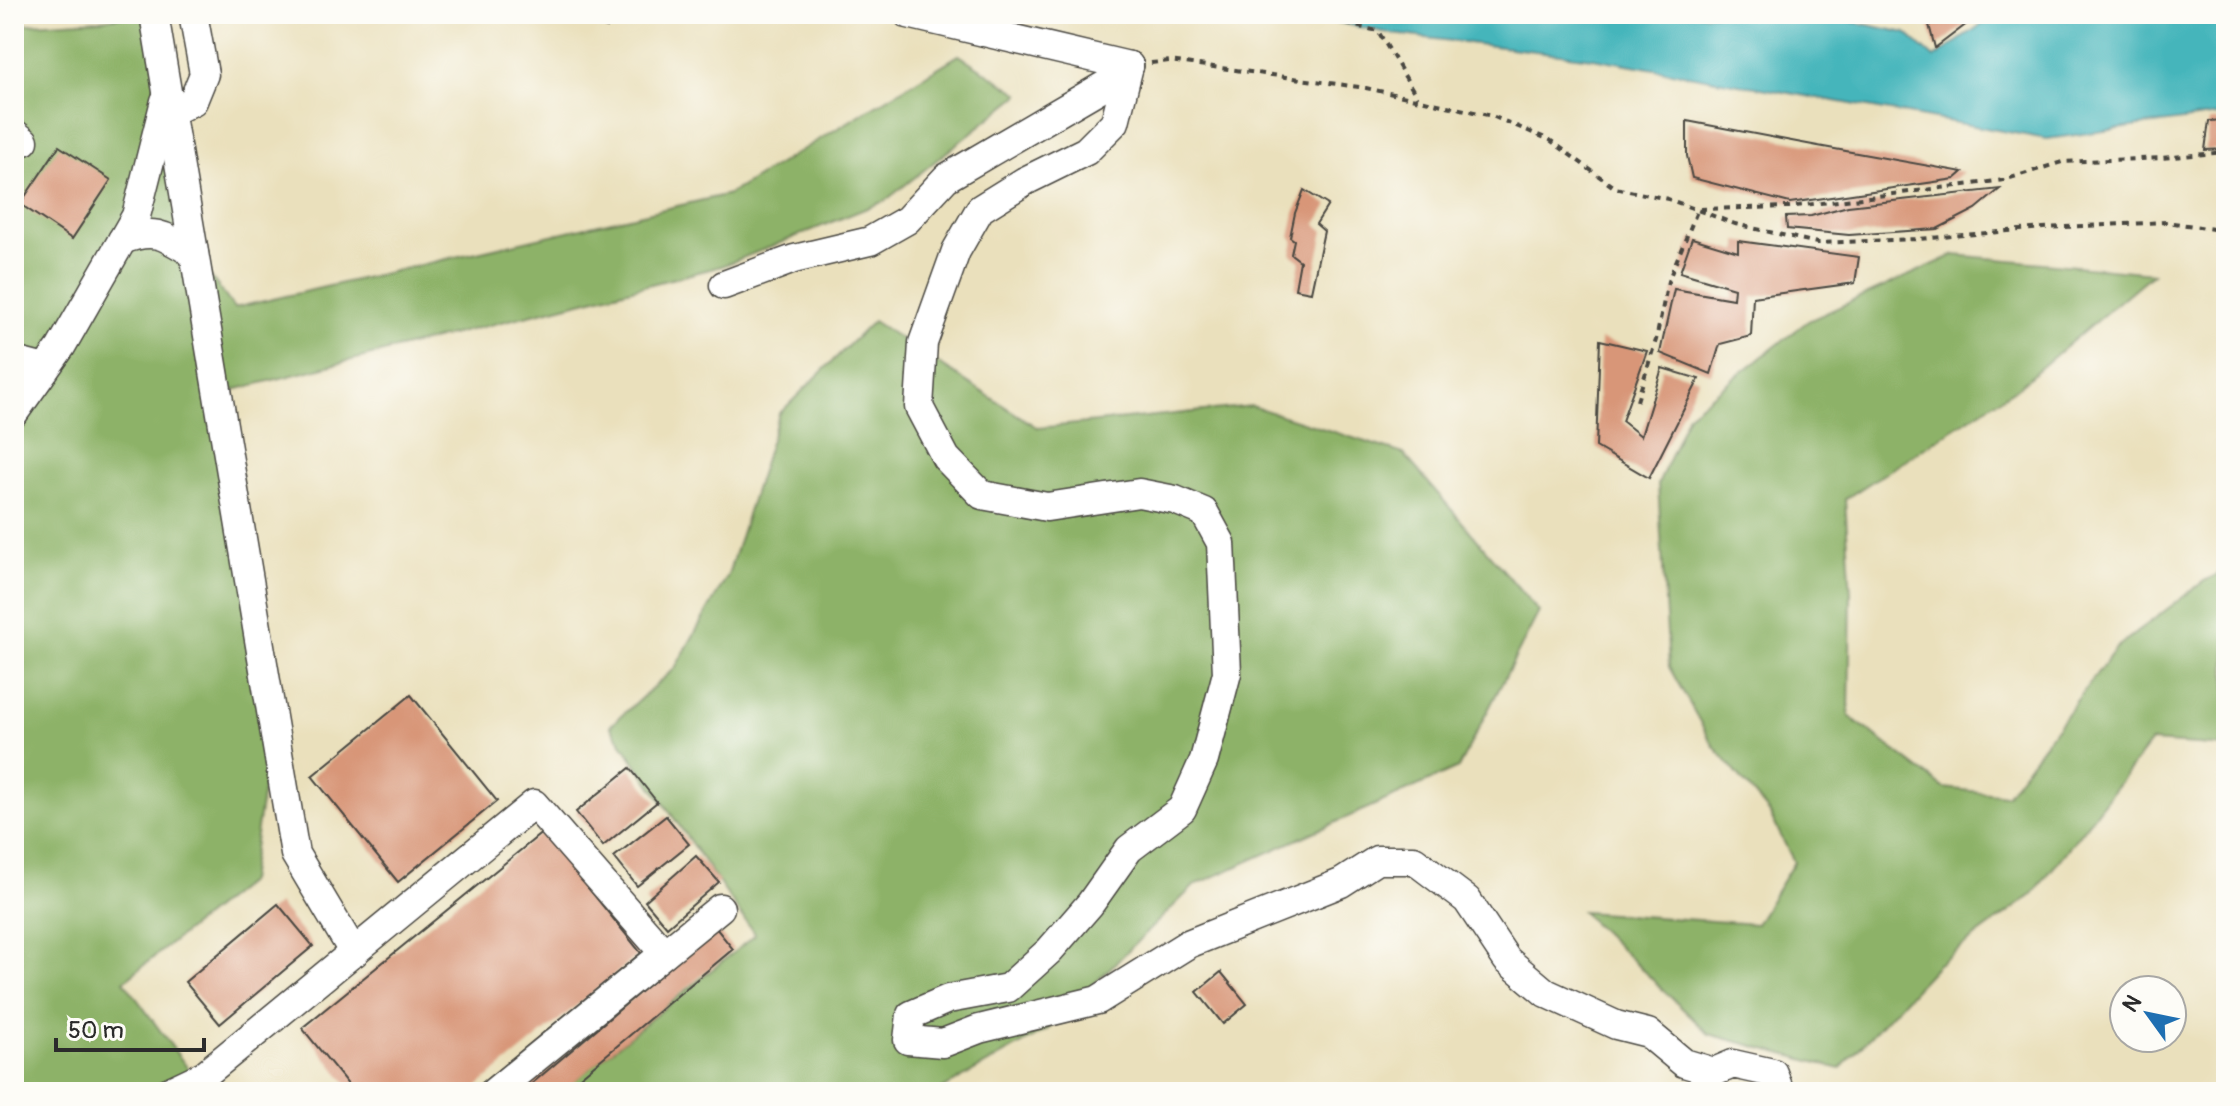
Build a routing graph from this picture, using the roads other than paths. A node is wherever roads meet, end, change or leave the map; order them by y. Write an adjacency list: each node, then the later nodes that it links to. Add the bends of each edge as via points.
1 (154, 14): 5 (street)
2 (193, 14): 5 (street, via 204,74 193,101)
3 (908, 14): 4 (street)
4 (1129, 66): 8 (street, via 946,178 907,220 870,241 794,259); 18 (street, via 1115,122 1086,151 980,209 956,251 923,343 919,407 946,458 982,495 1047,507 1139,493 1204,512 1221,543 1227,673 1204,760 1182,809 1129,849 1090,904 1008,988 948,999 911,1015 908,1040 943,1043 1098,1000 1188,944 1341,883 1377,860 1414,860 1467,900 1507,960 1546,993 1616,1025 1648,1033 1684,1063 1714,1072 1733,1064 1773,1073)
5 (169, 101): 6 (street, via 136,216); 7 (street)
6 (122, 240): 7 (street, via 142,233 165,236); 10 (street)
7 (194, 254): 13 (street, via 295,854)
8 (724, 285)
9 (14, 361): 10 (street)
10 (45, 369): 11 (street)
11 (14, 413)
12 (720, 908): 14 (street)
13 (354, 953): 14 (street, via 534,804); 15 (street)
14 (664, 953): 17 (street)
15 (210, 1084): 16 (street)
16 (168, 1092)
17 (494, 1092)
18 (1780, 1092)

